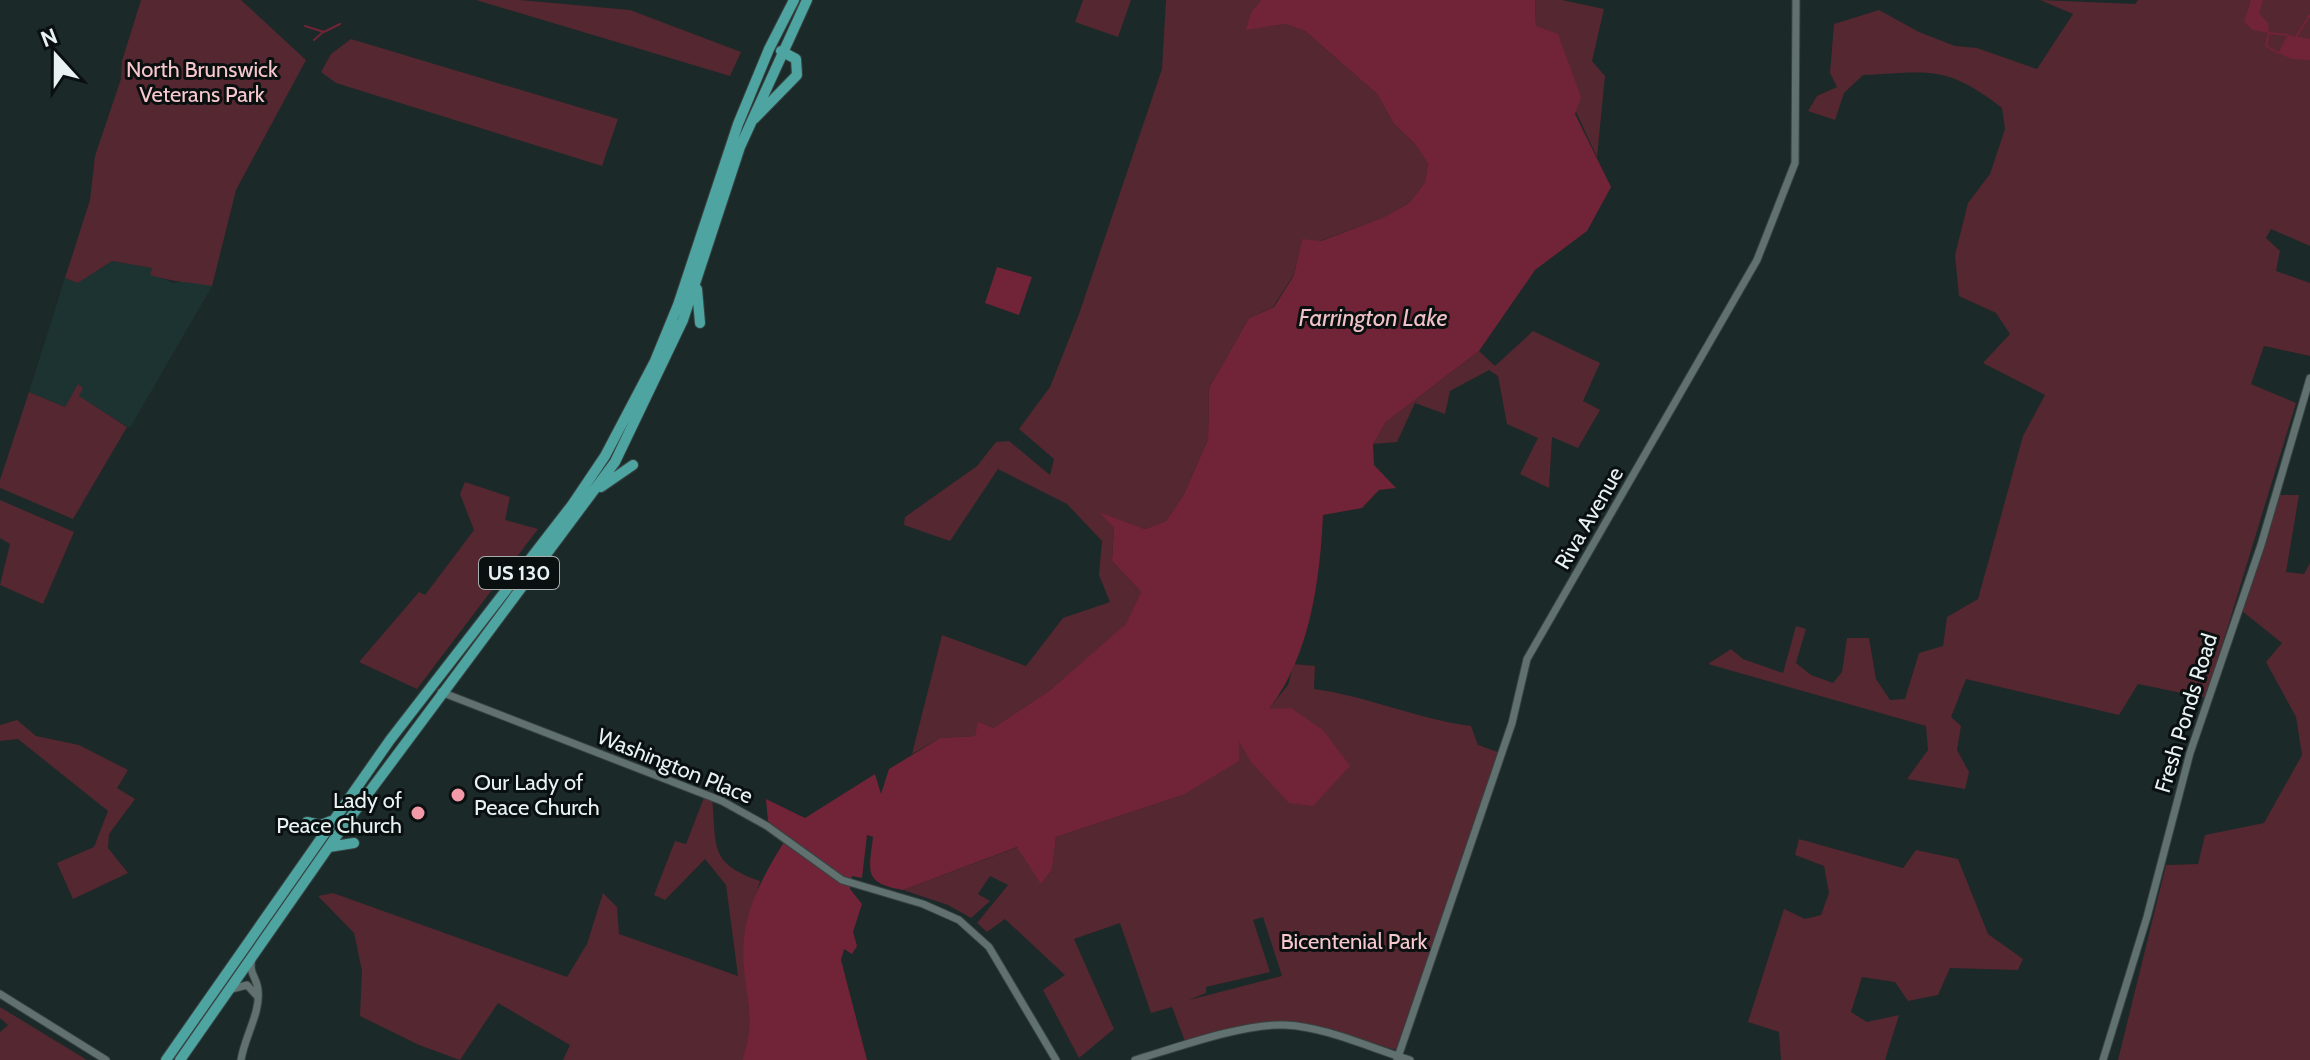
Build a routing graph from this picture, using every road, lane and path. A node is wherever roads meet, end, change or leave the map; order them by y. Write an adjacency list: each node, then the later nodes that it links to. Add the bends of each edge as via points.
1 (794, 0): 6 (highway, US 130, via 738,124)
2 (807, 0): 4 (highway, US 130)
3 (1796, 0): 22 (street, Riva Avenue, via 1796,152 1779,211 1757,260 1527,659 1512,723)
4 (781, 51): 5 (highway, US 130); 5 (highway, via 796,59 797,75)
5 (750, 123): 6 (highway, US 130)
6 (713, 219): 7 (highway, US 130); 12 (highway, US 130, via 655,361 604,457)
7 (697, 284): 8 (highway, US 130); 8 (highway, via 700,323 692,317)
8 (683, 320): 11 (highway, US 130, via 621,451)
9 (2310, 378): 30 (street, Fresh Ponds Road, via 2261,545 2192,743)
10 (633, 465): 11 (highway)
11 (593, 493): 13 (highway, US 130)
12 (432, 687): 13 (street, Washington Place); 14 (highway, US 130)
13 (443, 693): 16 (highway, US 130); 27 (street, Washington Place, via 722,801 767,826 819,867 863,888 959,920 978,935 1012,983)
14 (335, 819): 17 (highway, US 130); 17 (highway, via 321,825 307,822)
15 (354, 843): 16 (highway)
16 (329, 847): 18 (highway, US 130)
17 (315, 848): 24 (highway, US 130)
18 (252, 959): 19 (highway, US 130); 21 (street)
19 (230, 990): 21 (street, via 247,985); 25 (highway, US 130)
20 (0, 994): 23 (street)
21 (258, 998): 26 (street)
22 (1398, 1058): 28 (street, via 1322,1032 1280,1025); 29 (street)
23 (106, 1060)
24 (166, 1060)
25 (180, 1060)
26 (241, 1060)
27 (1056, 1060)
28 (1135, 1060)
29 (1410, 1060)
30 (2103, 1060)

